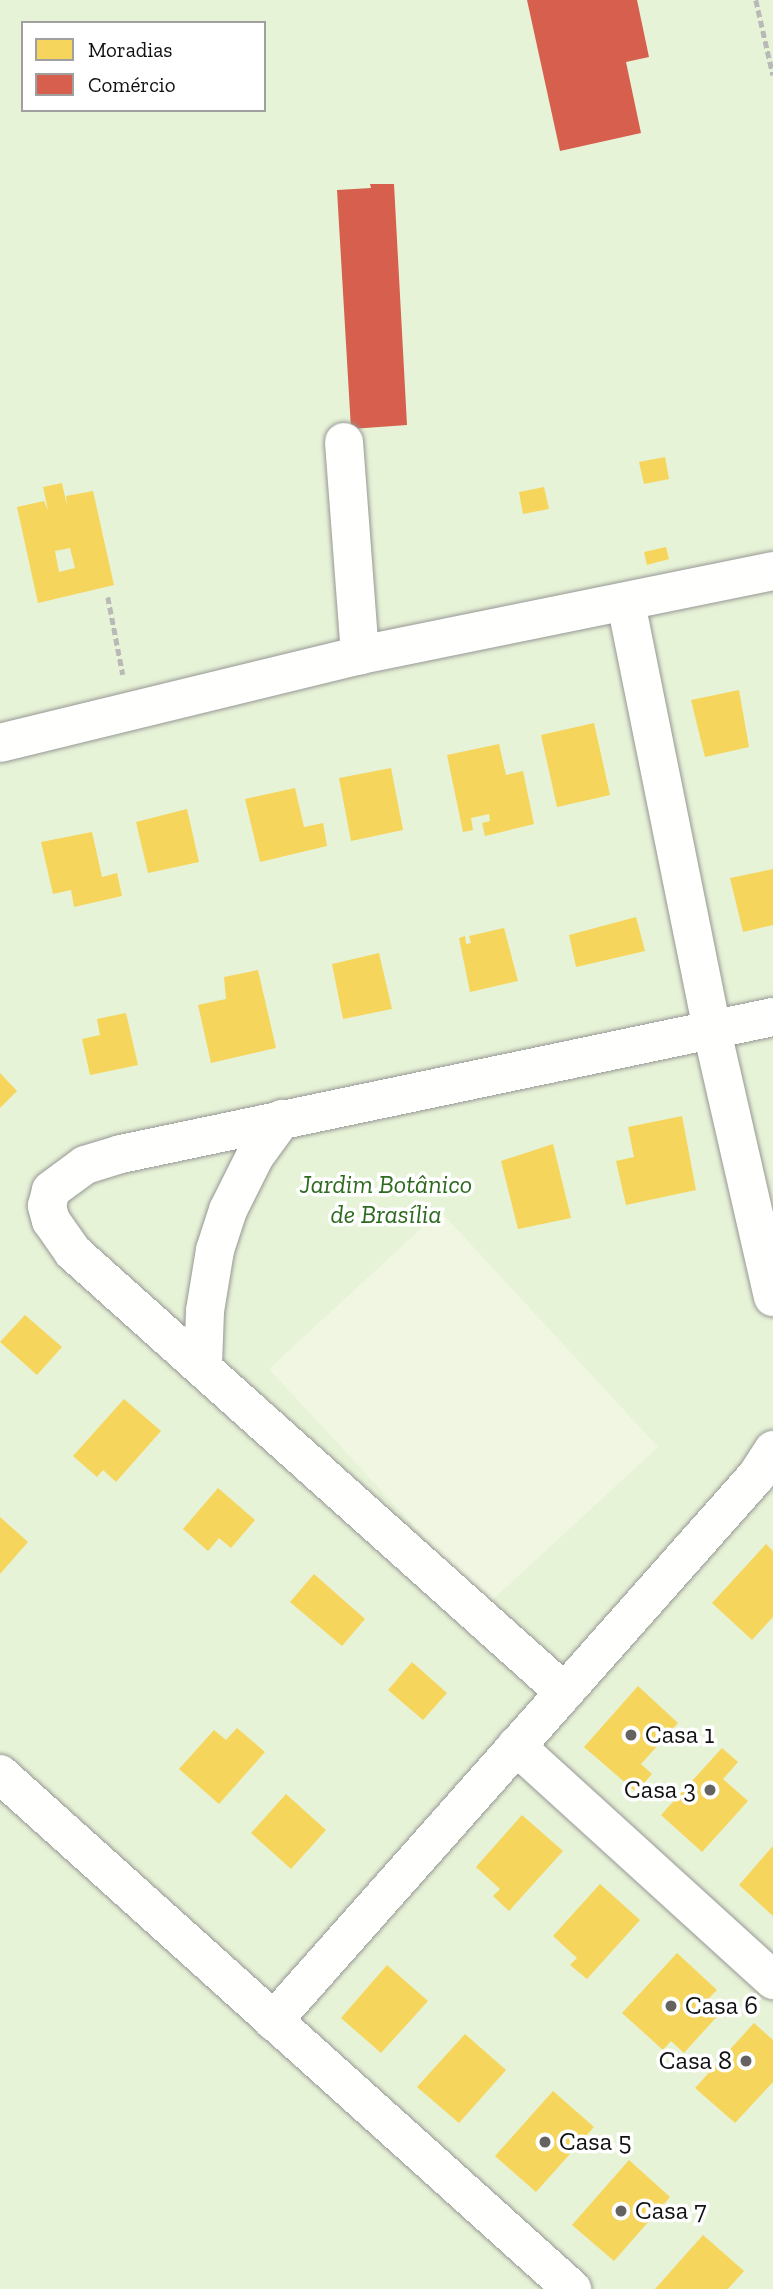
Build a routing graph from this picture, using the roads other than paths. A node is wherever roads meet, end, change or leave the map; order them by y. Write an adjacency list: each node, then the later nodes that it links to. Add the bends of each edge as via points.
1 (344, 442): 4 (street)
2 (773, 571): 3 (street)
3 (626, 603): 4 (street); 7 (street)
4 (360, 655): 5 (street)
5 (0, 743)
6 (773, 1017): 7 (street)
7 (712, 1031): 8 (street); 9 (street)
8 (282, 1119): 10 (street, via 255,1156 228,1210 215,1250 205,1311); 10 (street, via 85,1165 51,1191 47,1206 51,1221 73,1252)
9 (773, 1297)
10 (203, 1364): 12 (street)
11 (768, 1471): 12 (street)
12 (564, 1692): 13 (street)
13 (516, 1746): 15 (street); 16 (street)
14 (0, 1774): 16 (street)
15 (773, 1980)
16 (273, 2021): 17 (street)
17 (572, 2289)

